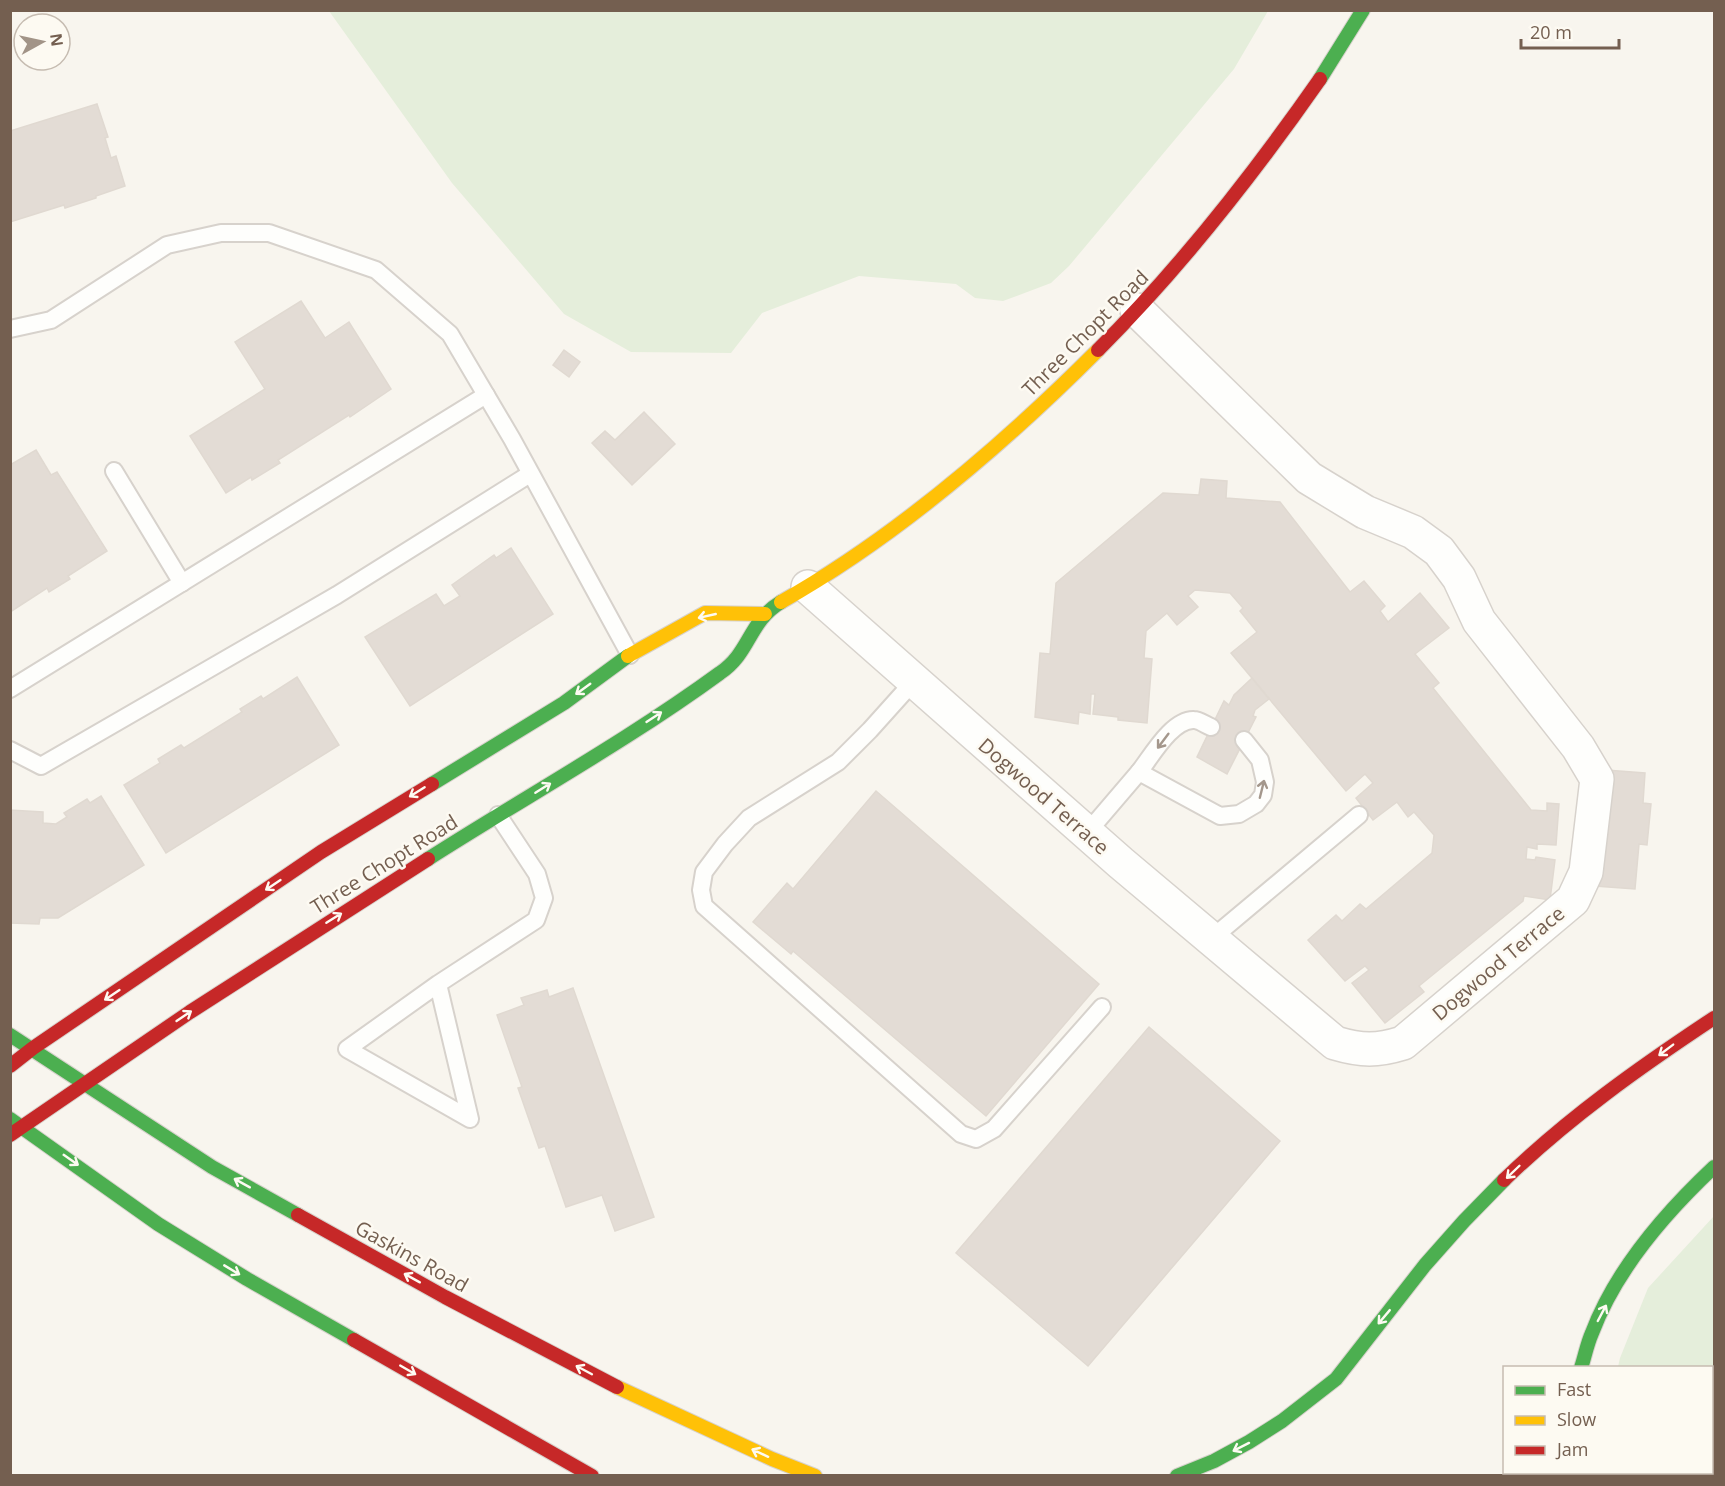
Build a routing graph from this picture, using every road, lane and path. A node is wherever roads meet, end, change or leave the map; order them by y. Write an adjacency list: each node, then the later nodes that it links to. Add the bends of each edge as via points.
1 (1363, 10): 2 (main road, Three Chopt Road, via 1308,98 1239,191)
2 (1137, 310): 8 (main road, Three Chopt Road, via 1014,431 949,485); 20 (street, Dogwood Terrace, via 1309,477 1365,512 1413,531 1439,551 1459,578 1479,621 1578,747 1597,779 1586,872 1573,900 1403,1043 1381,1050 1355,1049 1335,1042)
3 (10, 329): 4 (lane, via 51,320 167,245 221,233 269,233 376,270 450,334)
4 (486, 395): 6 (lane); 7 (lane)
5 (114, 471): 7 (lane)
6 (530, 474): 10 (lane); 15 (lane, via 337,595 41,766)
7 (182, 582): 12 (lane)
8 (808, 587): 9 (main road, Three Chopt Road); 11 (street, Dogwood Terrace)
9 (765, 614): 10 (main road, one-way to 10, via 705,613); 17 (main road, Three Chopt Road, one-way to 9, via 735,662)
10 (630, 655): 25 (main road, one-way to 25, via 564,703 321,852)
11 (914, 681): 19 (street, Dogwood Terrace); 22 (lane, via 838,762 748,819 704,872 704,906 961,1134 976,1139 994,1130)
12 (10, 689)
13 (1211, 727): 16 (lane, one-way to 16, via 1195,719 1172,729)
14 (1244, 740): 16 (lane, one-way to 14, via 1220,816 1239,814 1256,804 1263,795 1265,782 1260,760)
15 (10, 750)
16 (1139, 772): 19 (lane)
17 (498, 815): 21 (lane, via 537,874 544,898 536,920); 27 (main road, Three Chopt Road, one-way to 17, via 285,949)
18 (1359, 815): 20 (lane)
19 (1086, 834): 20 (street, Dogwood Terrace)
20 (1211, 939)
21 (438, 984): 21 (lane, via 347,1049 470,1119 456,1063)
22 (1102, 1007)
23 (1714, 1018): 34 (main road, one-way to 34, via 1583,1112 1518,1167 1464,1221 1339,1376 1288,1419 1252,1441)
24 (10, 1035): 25 (main road, Gaskins Road)
25 (33, 1048): 26 (main road); 27 (main road, Gaskins Road)
26 (10, 1066)
27 (84, 1085): 28 (main road, Three Chopt Road); 33 (main road, Gaskins Road, one-way to 27, via 604,1381 456,1302 212,1167)
28 (16, 1123): 29 (main road, Three Chopt Road); 32 (main road, one-way to 32, via 168,1231)
29 (10, 1136)
30 (1714, 1167): 31 (main road, one-way to 30, via 1593,1331 1621,1278 1673,1208)
31 (1582, 1366)
32 (592, 1476)
33 (814, 1476)
34 (1177, 1476)

